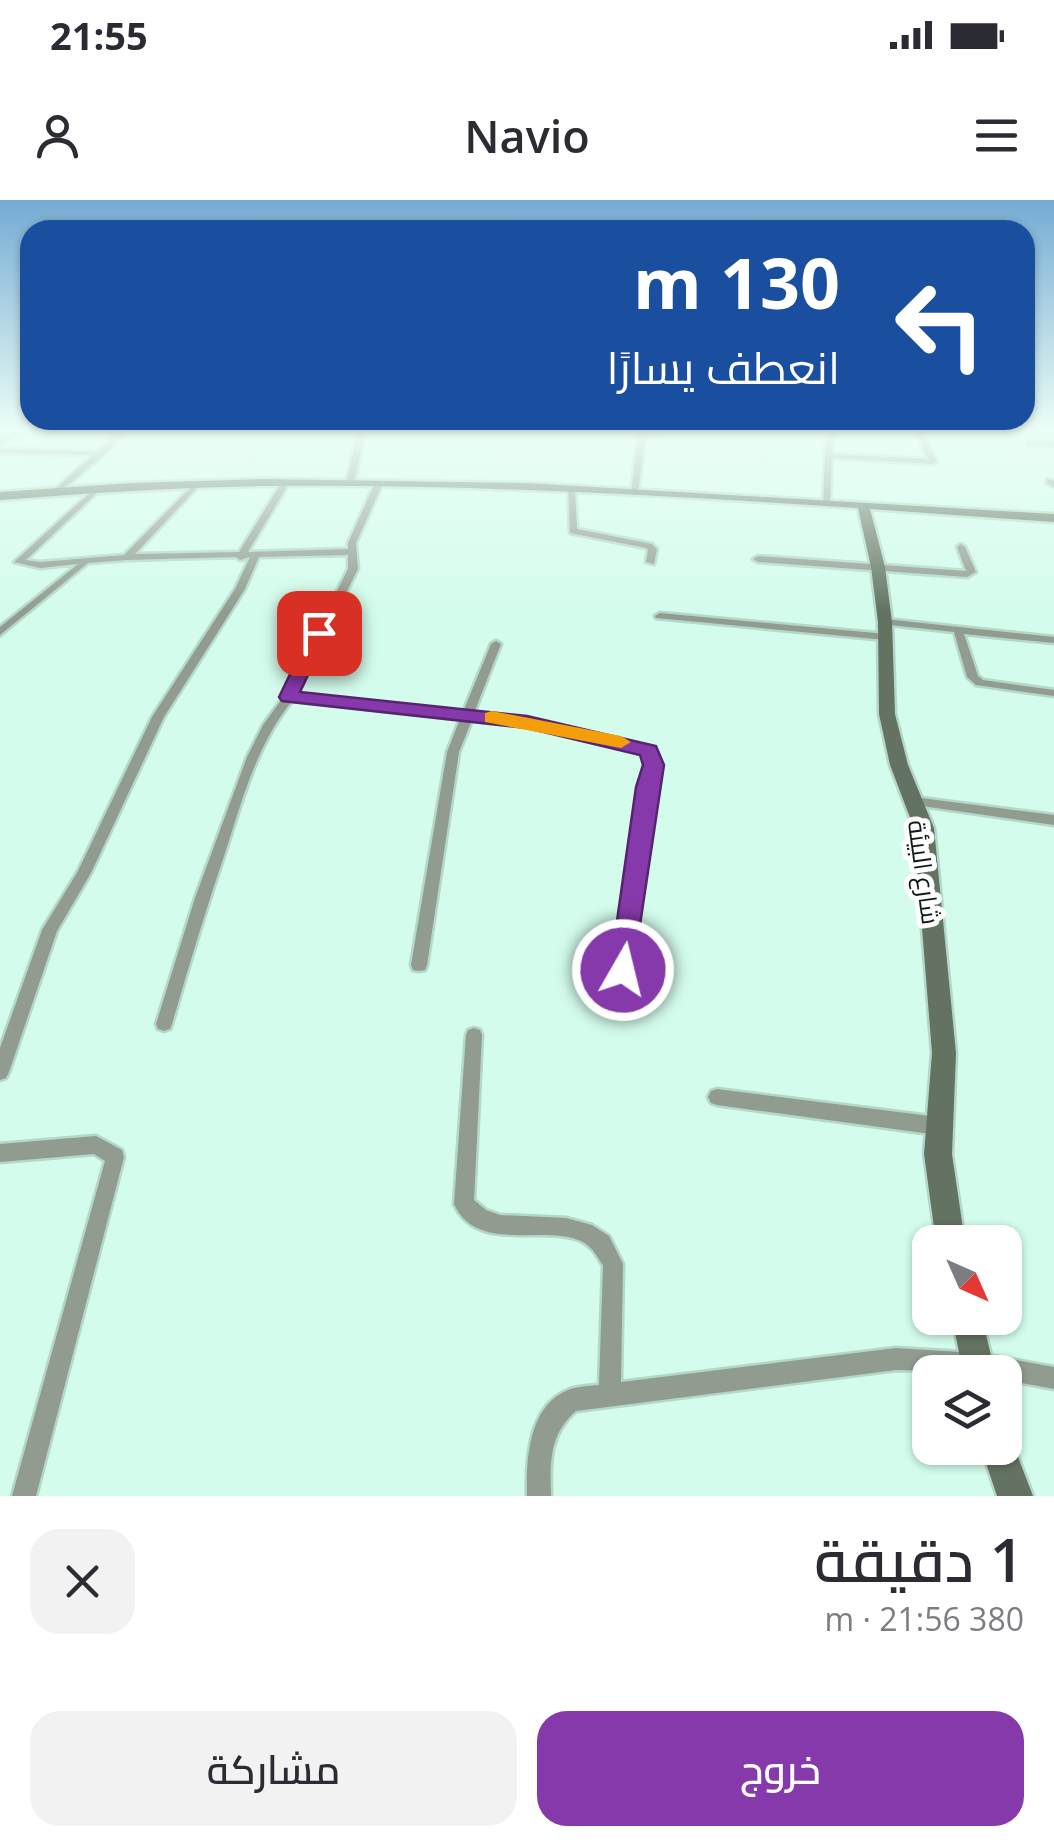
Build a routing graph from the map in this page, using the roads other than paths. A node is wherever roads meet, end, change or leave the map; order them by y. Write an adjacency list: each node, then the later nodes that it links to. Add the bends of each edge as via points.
1 (52, 491): 10 (main road)
2 (92, 491): 20 (street, via 19,562)
3 (189, 491): 17 (street)
4 (281, 491): 16 (street)
5 (376, 491): 15 (street)
6 (571, 491): 19 (street, via 573,531 649,546)
7 (610, 491): 9 (main road)
8 (827, 491): 11 (street)
9 (634, 493): 11 (main road)
10 (0, 496)
11 (826, 504): 12 (main road)
12 (863, 506): 13 (main road); 21 (main road, شارع البيئة)
13 (1054, 518)
14 (962, 547): 21 (street, via 970,573)
15 (351, 552): 16 (street); 29 (street, via 353,569)
16 (248, 556): 17 (street); 37 (street, via 240,589 158,718 50,930)
17 (127, 557): 20 (street)
18 (758, 559): 21 (street)
19 (651, 562)
20 (85, 564): 25 (street)
21 (878, 568): 23 (main road, شارع البيئة)
22 (660, 616): 23 (street)
23 (885, 629): 24 (street); 31 (main road, شارع البيئة, via 887,714)
24 (958, 630): 26 (street); 28 (street, via 980,682)
25 (0, 632)
26 (1054, 640)
27 (496, 644): 30 (street)
28 (1054, 693)
29 (288, 697): 30 (street); 35 (street, via 238,793)
30 (465, 714): 33 (street, via 442,808); 34 (street, via 582,732 652,755)
31 (914, 801): 32 (street); 39 (main road, شارع البيئة, via 924,828 944,1053)
32 (1054, 820)
33 (419, 965)
34 (623, 970)
35 (164, 1024)
36 (474, 1035): 45 (street, via 464,1204 482,1222 590,1231 607,1244 614,1264)
37 (0, 1072)
38 (717, 1097): 39 (street)
39 (938, 1126): 41 (main road, شارع البيئة)
40 (0, 1153): 47 (street, via 96,1145 115,1157)
41 (948, 1225)
42 (912, 1361): 45 (street)
43 (1022, 1374): 44 (street)
44 (1054, 1378)
45 (610, 1396): 48 (street, via 571,1400 555,1411 543,1430)
46 (1004, 1465): 49 (main road)
47 (24, 1496)
48 (539, 1496)
49 (1015, 1496)

